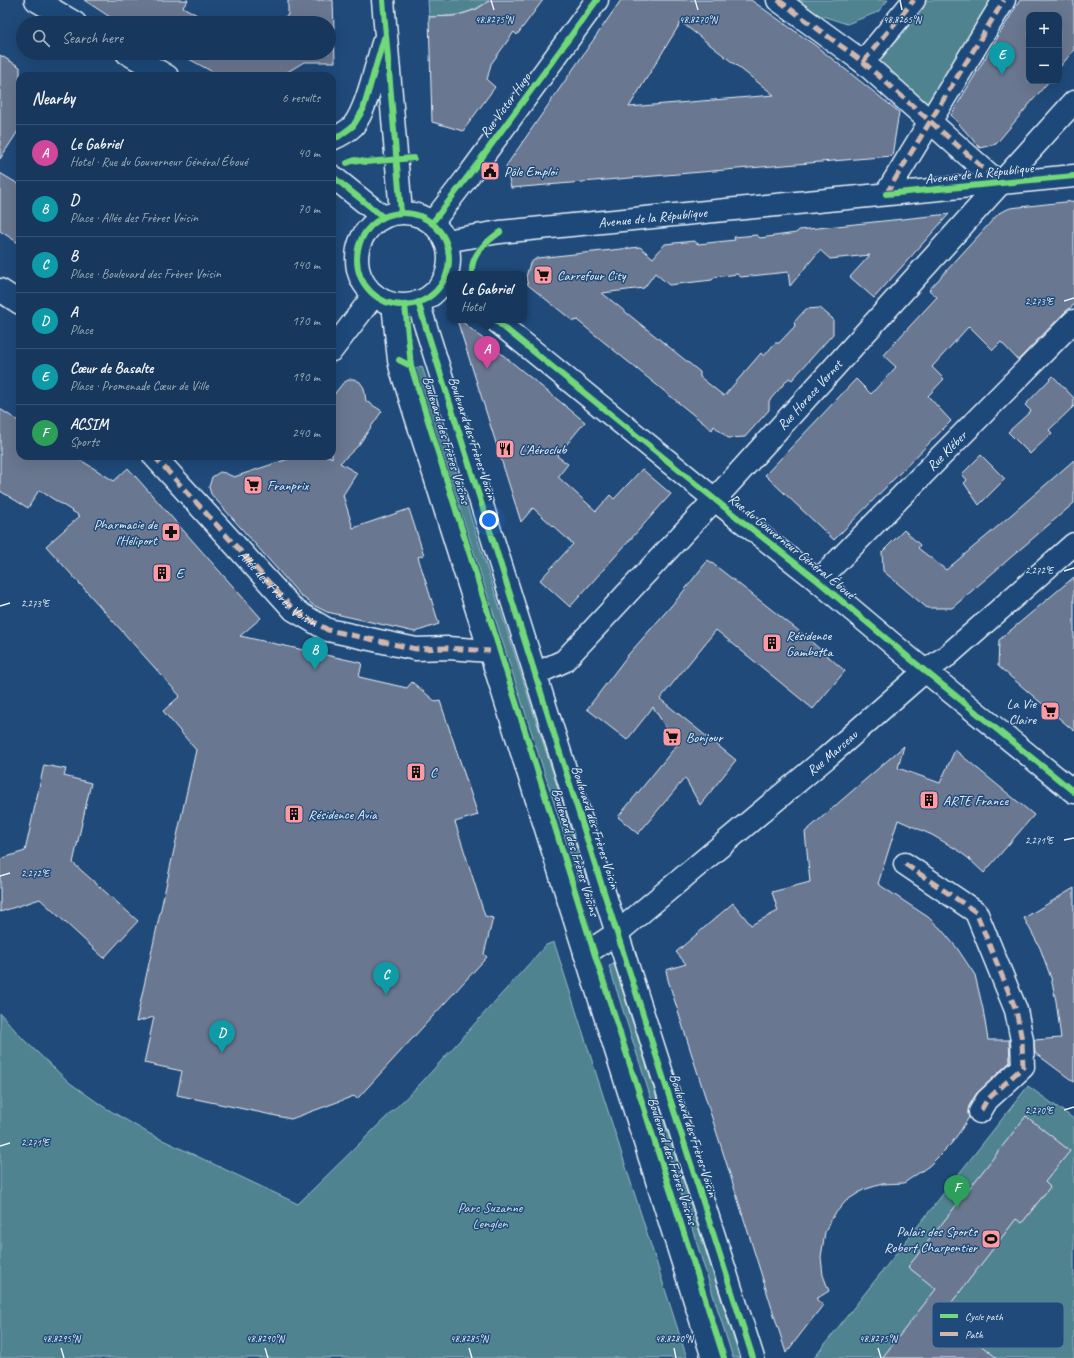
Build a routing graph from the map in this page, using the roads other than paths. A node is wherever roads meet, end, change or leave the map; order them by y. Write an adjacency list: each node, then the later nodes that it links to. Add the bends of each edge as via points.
1 (36, 0): 7 (street)
2 (383, 0): 8 (street)
3 (597, 0): 20 (street, Rue Victor Hugo)
4 (778, 0): 10 (street)
5 (914, 0): 10 (street)
6 (1004, 0): 13 (street)
7 (63, 16)
8 (386, 33): 14 (street, via 362,110 353,126); 19 (street)
9 (139, 60): 11 (street)
10 (862, 62): 13 (street)
11 (159, 72)
12 (1074, 102): 17 (street, Rue Horace Vernet)
13 (930, 122): 17 (street); 18 (street)
14 (336, 138)
15 (1074, 176): 17 (street, Avenue de la République)
16 (336, 179): 19 (street)
17 (1000, 184): 18 (street, Avenue de la République); 31 (street, Rue Horace Vernet)
18 (886, 194): 21 (street, Avenue de la République, via 500,232)
19 (392, 215): 20 (street, via 417,215); 24 (street, via 368,228 357,253 358,272 365,285)
20 (432, 223): 21 (street)
21 (446, 241): 22 (street, via 449,255)
22 (446, 286): 26 (street)
23 (0, 290): 25 (street)
24 (384, 299): 26 (street, via 405,305); 29 (street); 34 (street, via 399,360)
25 (16, 300)
26 (418, 302): 36 (street, Boulevard des Frères Voisin)
27 (1074, 321): 33 (street, Rue Kléber)
28 (499, 323): 31 (street, Rue du Gouverneur Général Éboué)
29 (336, 346)
30 (158, 460): 34 (street, Allée des Frères Voisin, via 294,610 328,630 416,649)
31 (715, 499): 33 (street, Rue du Gouverneur Général Éboué); 36 (street, Rue Horace Vernet, via 564,661)
32 (1074, 544): 35 (street, Rue Marceau, via 947,656)
33 (818, 581): 35 (street, Rue du Gouverneur Général Éboué)
34 (490, 651): 40 (street)
35 (925, 671): 37 (street, Rue du Gouverneur Général Éboué); 39 (street, Rue Marceau, via 820,763)
36 (535, 674): 39 (street, Boulevard des Frères Voisin)
37 (1074, 792)
38 (905, 864): 41 (street, via 976,912 1016,1010 1022,1040 1023,1067 987,1100)
39 (617, 933): 40 (street, Rue Marceau); 43 (street, Boulevard des Frères Voisin)
40 (586, 954): 42 (street)
41 (980, 1112)
42 (713, 1358)
43 (753, 1358)

